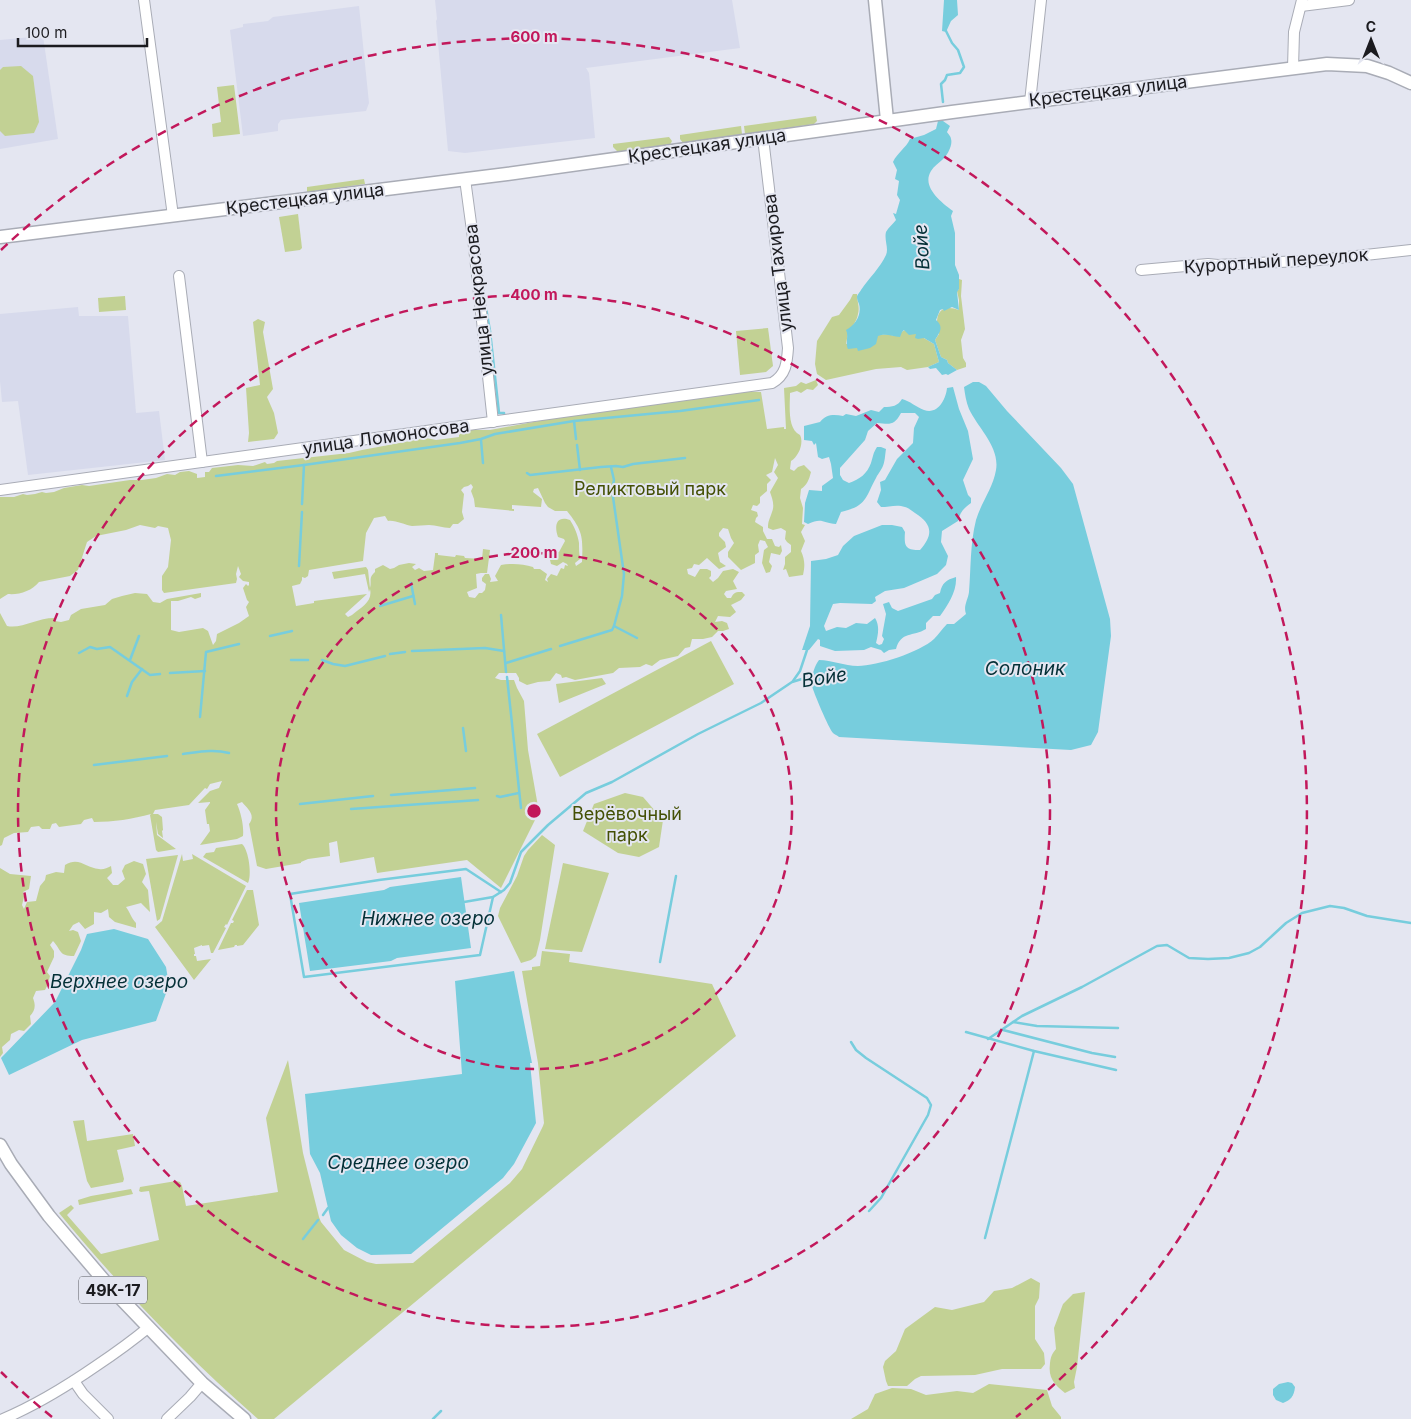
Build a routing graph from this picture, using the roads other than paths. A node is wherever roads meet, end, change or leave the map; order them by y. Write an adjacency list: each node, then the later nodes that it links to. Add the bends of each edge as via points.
1 (144, 0): 12 (street)
2 (875, 0): 9 (main road)
3 (1041, 0): 8 (street)
4 (1349, 0): 5 (street)
5 (1302, 3): 6 (street, via 1294,32)
6 (1293, 68): 7 (main road, Крестецкая улица, via 1327,64 1367,66); 8 (main road, Крестецкая улица)
7 (1411, 83)
8 (1030, 102): 9 (main road, Крестецкая улица)
9 (887, 120): 10 (main road, Крестецкая улица)
10 (763, 138): 11 (main road, Крестецкая улица); 17 (street, улица Тахирова, via 788,348 787,364 779,379)
11 (465, 179): 12 (main road, Крестецкая улица); 18 (street, улица Некрасова)
12 (173, 216): 13 (main road, Крестецкая улица)
13 (0, 237)
14 (1411, 250): 15 (street, Курортный переулок, via 1320,260)
15 (1141, 270)
16 (179, 276): 19 (street)
17 (772, 383): 18 (street, улица Ломоносова)
18 (493, 422): 19 (street, улица Ломоносова)
19 (202, 462): 20 (street, улица Ломоносова)
20 (0, 490)
21 (0, 1145): 22 (main road, 49К-17, via 49,1216)
22 (149, 1327): 23 (street); 24 (main road, 49К-17)
23 (74, 1381): 25 (street, via 29,1408); 26 (street)
24 (202, 1383): 27 (street); 28 (main road, 49К-17)
25 (3, 1419)
26 (108, 1419)
27 (167, 1419)
28 (244, 1419)

